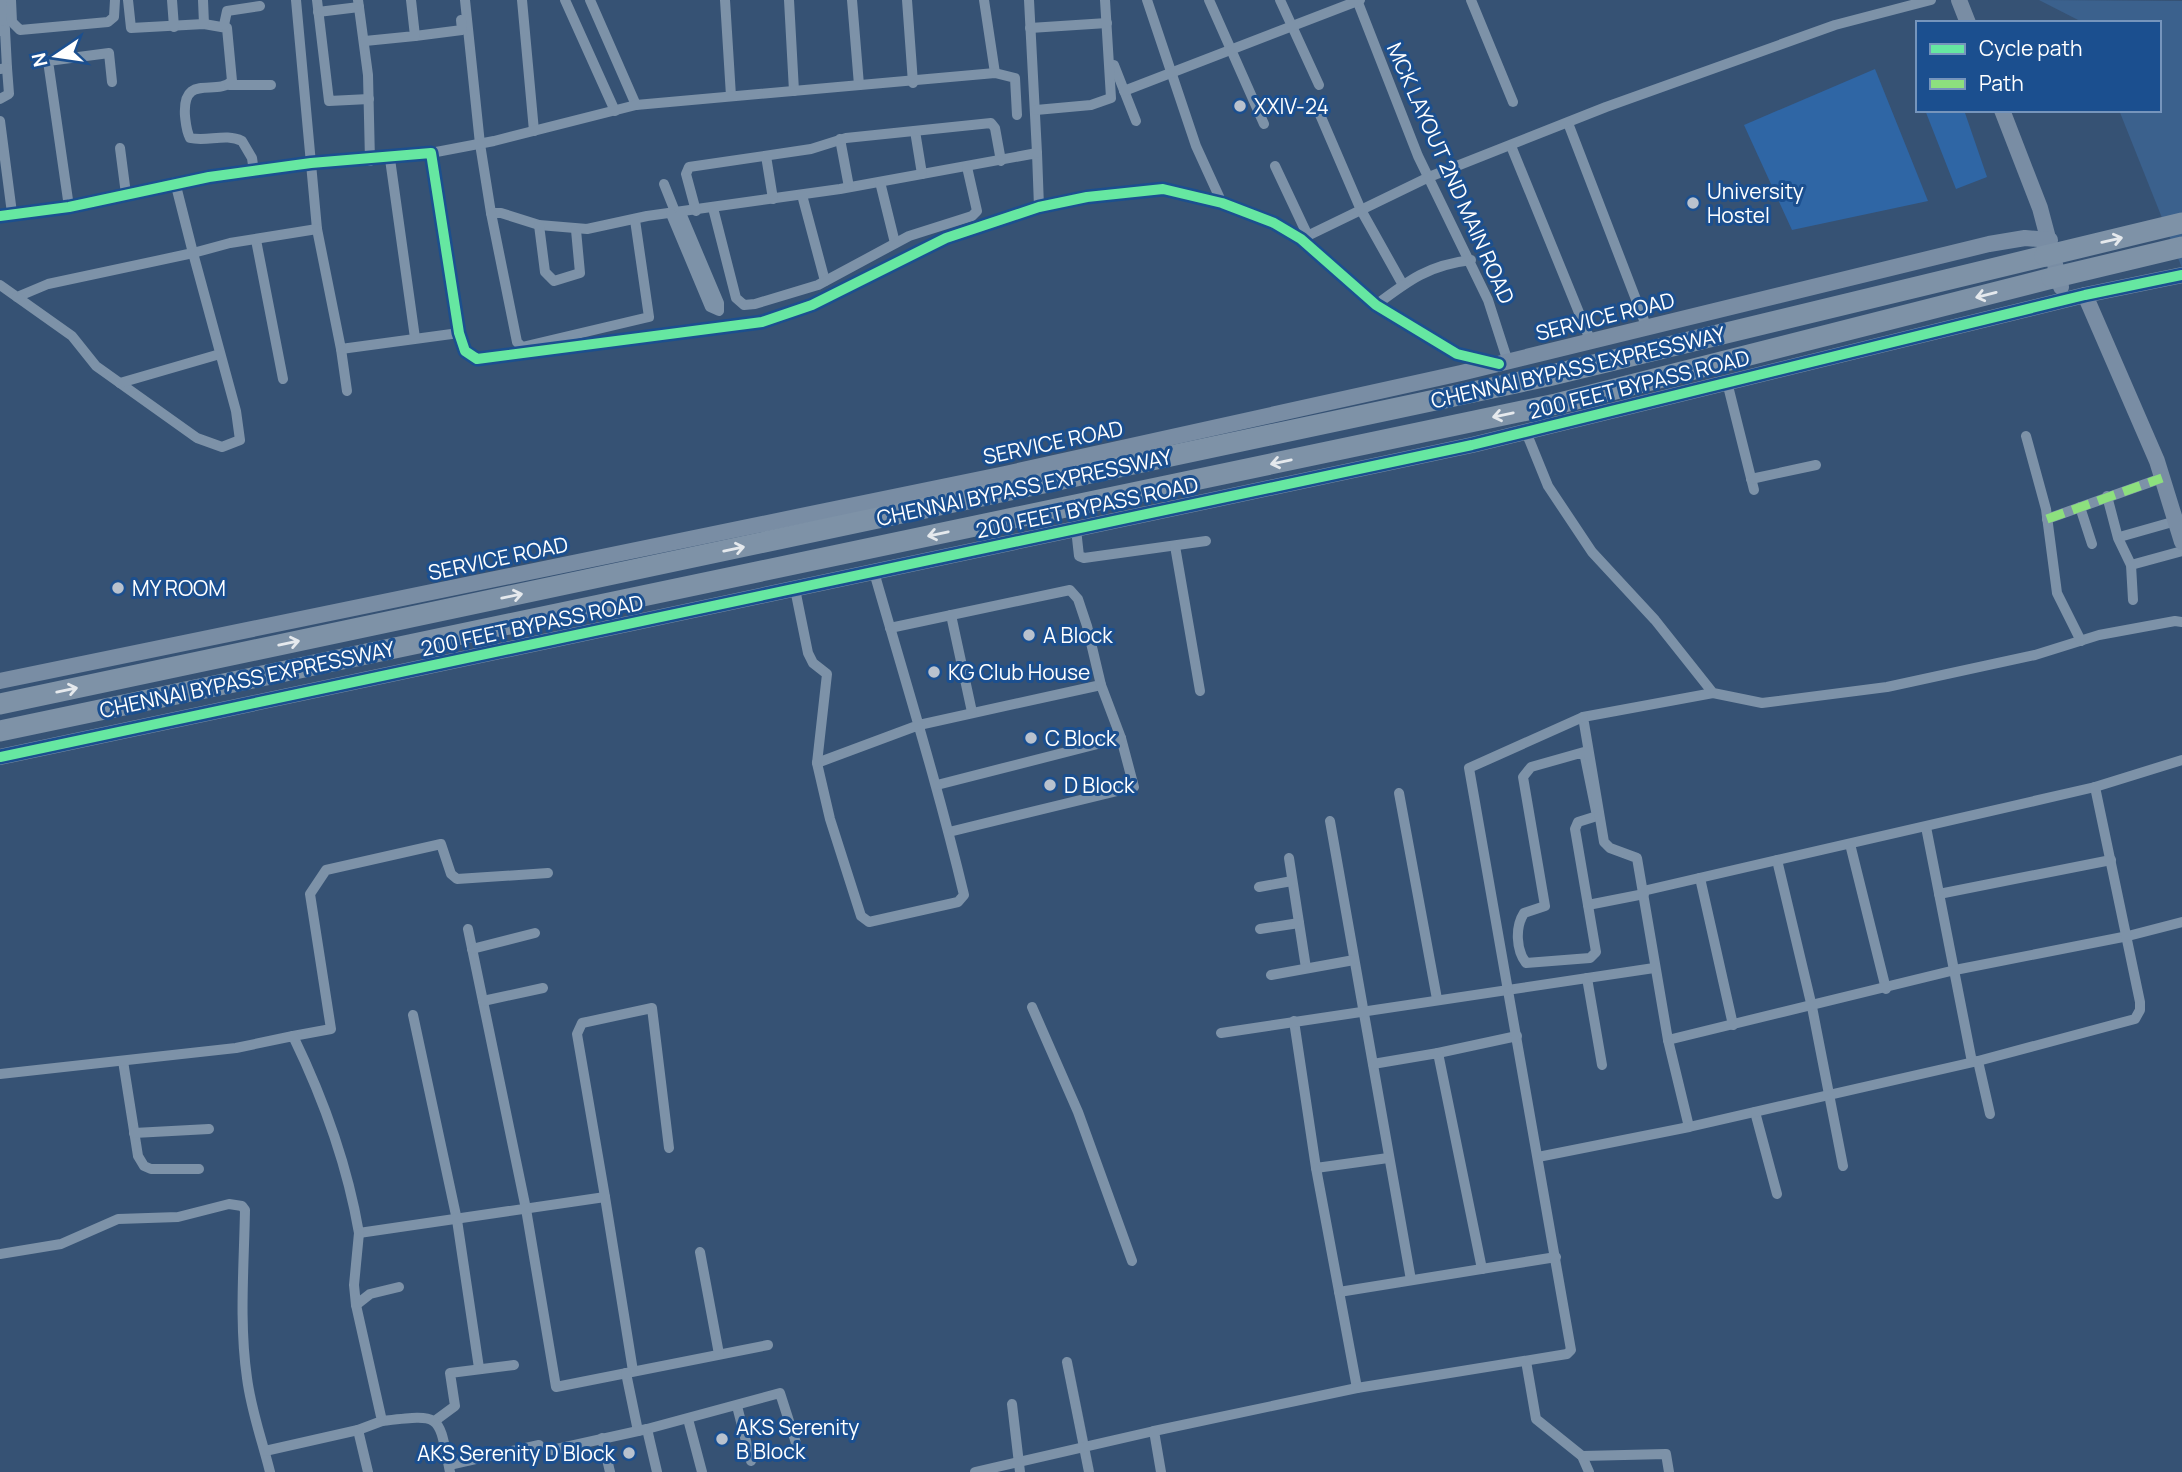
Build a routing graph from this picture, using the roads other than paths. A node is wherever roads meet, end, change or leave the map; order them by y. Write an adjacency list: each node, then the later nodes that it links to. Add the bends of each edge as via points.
1 (2, 0): 40 (street)
2 (11, 0): 3 (street, via 12,22 20,30 108,22 114,17)
3 (115, 0)
4 (128, 0): 37 (street, via 131,27)
5 (172, 0): 37 (street)
6 (203, 0): 35 (street)
7 (296, 0): 83 (street)
8 (317, 0): 31 (street)
9 (411, 0): 41 (street)
10 (460, 0): 41 (street, via 462,30)
11 (465, 0): 73 (street)
12 (522, 0): 70 (street)
13 (565, 0): 32 (street)
14 (725, 0): 56 (street)
15 (789, 0): 54 (street)
16 (852, 0): 52 (street)
17 (907, 0): 49 (street)
18 (984, 0): 46 (street)
19 (1029, 0): 39 (street)
20 (1105, 0): 34 (street)
21 (1147, 0): 47 (street)
22 (1209, 0): 43 (street)
23 (1280, 0): 38 (street)
24 (1358, 0): 38 (street); 88 (street, MCK LAYOUT 2ND MAIN ROAD)
25 (1471, 0): 59 (street)
26 (1931, 0): 68 (street, via 1835,25)
27 (1959, 0): 33 (street)
28 (591, 2): 32 (street); 60 (street)
29 (358, 4): 31 (street); 42 (street)
30 (260, 6): 36 (street, via 227,11)
31 (318, 12): 58 (street, via 329,102)
32 (571, 15): 61 (street)
33 (1967, 21)
34 (1107, 23): 39 (street); 62 (street, via 1111,98 1091,105)
35 (204, 24): 36 (street); 37 (street)
36 (224, 25): 50 (street, via 232,67)
37 (174, 27)
38 (1290, 27): 43 (street); 53 (street)
39 (1030, 28): 62 (street)
40 (2, 31): 45 (street)
41 (415, 36): 42 (street)
42 (365, 41): 58 (street)
43 (1230, 50): 47 (street); 69 (street)
44 (1114, 65): 55 (street)
45 (4, 68): 57 (street, via 9,94)
46 (995, 73): 49 (street); 65 (street, via 1015,78)
47 (1172, 73): 55 (street); 96 (street, via 1196,146)
48 (112, 82): 97 (street, via 109,53 48,61)
49 (913, 83): 52 (street)
50 (229, 85): 51 (street); 86 (street, via 206,86 189,94 184,103 186,131 190,138 242,141)
51 (271, 85)
52 (859, 85): 54 (street)
53 (1319, 85)
54 (794, 91): 56 (street)
55 (1124, 91): 67 (street)
56 (731, 96): 60 (street)
57 (0, 99)
58 (369, 99): 82 (street)
59 (1513, 102)
60 (636, 105): 61 (street)
61 (615, 110): 70 (street)
62 (1035, 110): 78 (street)
63 (1318, 110): 100 (street)
64 (2003, 112): 115 (street)
65 (1017, 115)
66 (0, 121): 76 (street)
67 (1136, 121)
68 (1568, 123): 74 (street); 127 (street)
69 (1264, 124)
70 (534, 131): 73 (street)
71 (915, 131): 72 (street); 81 (street, via 991,123); 87 (street)
72 (840, 139): 79 (street); 92 (street)
73 (480, 144): 77 (street); 103 (street)
74 (1511, 146): 88 (street); 130 (street)
75 (120, 148): 93 (street)
76 (2, 153): 102 (street)
77 (431, 153): 80 (street); 128 (street)
78 (1037, 153): 81 (street); 98 (street)
79 (766, 156): 95 (street); 101 (street, via 689,167 686,173)
80 (390, 159): 82 (street); 129 (street)
81 (1001, 160): 85 (street)
82 (370, 161): 83 (street)
83 (311, 163): 86 (street); 109 (street)
84 (1275, 166): 111 (street)
85 (967, 167): 87 (street); 113 (street, via 977,211)
86 (254, 172): 90 (street)
87 (922, 174): 89 (street)
88 (1429, 177): 100 (street); 117 (street, MCK LAYOUT 2ND MAIN ROAD)
89 (880, 182): 92 (street); 113 (street)
90 (175, 183): 93 (street); 116 (street)
91 (664, 184): 104 (street)
92 (849, 187): 94 (street)
93 (126, 194): 97 (street)
94 (802, 195): 95 (street); 119 (street)
95 (773, 199): 99 (street)
96 (1222, 203): 98 (street, via 1163,189); 111 (street)
97 (69, 206): 102 (street)
98 (1039, 207): 126 (street, via 946,238 787,315)
99 (713, 208): 101 (street); 119 (street, via 740,303 755,304)
100 (1361, 210): 111 (street); 121 (street)
101 (696, 211): 104 (street)
102 (12, 213): 105 (street)
103 (491, 213): 106 (street, via 517,342 522,347 649,317); 108 (street)
104 (676, 214): 106 (street); 126 (street, via 719,303)
105 (0, 216)
106 (635, 220): 110 (street)
107 (2182, 223): 115 (highway, CHENNAI BYPASS EXPRESSWAY, one-way to 107, bridge)
108 (539, 225): 110 (street); 110 (street, via 545,272 554,281 580,273)
109 (317, 229): 112 (street); 131 (street)
110 (576, 230)
111 (1304, 236): 125 (street)
112 (256, 240): 116 (street); 134 (street)
113 (895, 243): 119 (street)
114 (2182, 247): 169 (highway, CHENNAI BYPASS EXPRESSWAY, one-way to 169, bridge, via 1556,404)
115 (2048, 248): 124 (street); 127 (street, SERVICE ROAD, via 2025,238 2001,241); 165 (highway, CHENNAI BYPASS EXPRESSWAY, one-way to 115, via 1548,376)
116 (193, 253): 123 (street, via 48,284); 132 (street)
117 (1471, 260): 121 (street, via 1443,264); 133 (street, MCK LAYOUT 2ND MAIN ROAD)
118 (2180, 275): 122 (street, 200 FEET BYPASS ROAD)
119 (825, 281)
120 (0, 285): 123 (street)
121 (1403, 285): 125 (street)
122 (2085, 295): 124 (street, 200 FEET BYPASS ROAD); 141 (street)
123 (17, 297): 136 (street, via 72,336 96,366)
124 (2064, 300): 135 (street, 200 FEET BYPASS ROAD)
125 (1376, 305): 133 (street, via 1457,354)
126 (724, 327): 128 (street, via 477,359 465,351)
127 (1647, 328): 130 (street, SERVICE ROAD)
128 (459, 333): 129 (street)
129 (415, 338): 131 (street)
130 (1591, 342): 133 (street, SERVICE ROAD)
131 (341, 349): 137 (street)
132 (220, 354): 136 (street); 136 (street, via 240,440 222,447 197,438)
133 (1504, 363): 161 (street, SERVICE ROAD, via 1005,474)
134 (283, 379)
135 (1727, 382): 138 (street, 200 FEET BYPASS ROAD); 140 (street, via 1752,485)
136 (120, 383)
137 (347, 391)
138 (1526, 432): 146 (street, 200 FEET BYPASS ROAD); 164 (street, via 1548,486 1592,552 1655,620)
139 (2026, 436): 144 (street)
140 (1816, 465)
141 (2162, 478): 142 (street); 145 (street)
142 (2107, 496): 143 (street); 153 (street)
143 (2080, 507): 144 (street); 150 (street)
144 (2048, 519): 160 (street, via 2057,593)
145 (2176, 520): 147 (street); 149 (street)
146 (1076, 529): 151 (street, via 1079,555 1084,558); 154 (street, 200 FEET BYPASS ROAD)
147 (2123, 536)
148 (1206, 541): 151 (street)
149 (2182, 542)
150 (2092, 544)
151 (1175, 546): 163 (street)
152 (2182, 551): 153 (street)
153 (2131, 565): 156 (street)
154 (874, 572): 155 (street, 200 FEET BYPASS ROAD); 159 (street)
155 (794, 589): 171 (street, 200 FEET BYPASS ROAD); 173 (street, via 808,653 827,674)
156 (2133, 600)
157 (951, 615): 159 (street); 162 (street, via 1070,590 1087,626); 166 (street)
158 (2182, 622): 160 (street)
159 (890, 628): 168 (street)
160 (2081, 641): 164 (street, via 1887,687 1762,703)
161 (0, 681)
162 (1101, 685): 166 (street); 170 (street)
163 (1200, 691)
164 (1713, 693): 167 (street)
165 (0, 704)
166 (972, 712): 168 (street)
167 (1583, 717): 188 (street, via 1604,842 1637,858); 200 (street, via 1469,768)
168 (919, 725): 173 (street); 174 (street)
169 (0, 731)
170 (1121, 738): 174 (street); 179 (street, via 1134,787)
171 (0, 757)
172 (2182, 760): 175 (street)
173 (817, 762): 179 (street, via 860,916 869,922 962,901)
174 (937, 785): 179 (street)
175 (2095, 787): 178 (street); 183 (street)
176 (1399, 793): 209 (street)
177 (1330, 821): 199 (street)
178 (1926, 827): 180 (street); 189 (street)
179 (949, 832)
180 (1850, 844): 182 (street); 207 (street)
181 (1289, 858): 186 (street)
182 (1777, 860): 185 (street); 212 (street)
183 (2111, 860): 189 (street); 196 (street)
184 (548, 873): 218 (street, via 457,879 441,844 326,870 310,894 331,1029)
185 (1700, 878): 188 (street); 216 (street)
186 (1292, 881): 187 (street); 192 (street)
187 (1259, 887)
188 (1643, 892): 190 (street); 202 (street)
189 (1939, 894): 203 (street)
190 (1588, 905): 198 (street, via 1594,957 1526,963); 198 (street, via 1575,829 1576,824 1597,816 1584,752 1531,767 1522,777 1545,906 1524,913 1518,922)
191 (2182, 922): 196 (street)
192 (1299, 923): 194 (street); 201 (street)
193 (468, 929): 197 (street)
194 (1260, 929)
195 (535, 933): 197 (street)
196 (2128, 936): 203 (street); 223 (street, via 2140,1002 2135,1019)
197 (472, 949): 210 (street)
198 (1522, 957): 200 (street)
199 (1354, 960): 201 (street); 213 (street)
200 (1503, 961): 208 (street)
201 (1306, 968): 204 (street)
202 (1654, 968): 205 (street); 220 (street)
203 (1955, 970): 207 (street); 223 (street)
204 (1271, 975)
205 (1587, 978): 208 (street); 225 (street)
206 (543, 988): 210 (street)
207 (1886, 989): 212 (street)
208 (1508, 990): 209 (street); 219 (street)
209 (1437, 999): 213 (street)
210 (483, 1001): 241 (street)
211 (1032, 1007): 247 (street, via 1078,1112)
212 (1812, 1007): 216 (street); 227 (street)
213 (1363, 1011): 215 (street); 224 (street)
214 (413, 1015): 242 (street)
215 (1294, 1021): 217 (street); 237 (street)
216 (1733, 1025): 220 (street)
217 (1221, 1033)
218 (293, 1036): 222 (street, via 236,1048); 243 (street, via 323,1096 351,1188)
219 (1517, 1037): 221 (street); 234 (street)
220 (1668, 1040): 230 (street)
221 (1438, 1052): 224 (street); 248 (street)
222 (123, 1061): 226 (street); 232 (street)
223 (1975, 1062): 227 (street); 229 (street)
224 (1373, 1064): 235 (street)
225 (1602, 1065)
226 (0, 1074)
227 (1830, 1095): 228 (street); 236 (street)
228 (1755, 1112): 230 (street); 239 (street)
229 (1990, 1114)
230 (1689, 1127): 234 (street)
231 (209, 1129): 232 (street)
232 (134, 1133): 238 (street, via 138,1156 151,1170)
233 (669, 1148): 240 (street, via 652,1008 582,1023 577,1034)
234 (1538, 1157): 246 (street)
235 (1388, 1158): 237 (street); 249 (street)
236 (1843, 1166)
237 (1316, 1168): 251 (street)
238 (199, 1169)
239 (1777, 1195)
240 (605, 1197): 241 (street); 259 (street)
241 (526, 1209): 242 (street); 259 (street, via 556,1387)
242 (457, 1220): 243 (street); 258 (street)
243 (359, 1233): 252 (street)
244 (700, 1252): 254 (street)
245 (0, 1254): 274 (street, via 61,1244 118,1219 178,1217 229,1204 242,1206 243,1341 253,1414)
246 (1556, 1257): 248 (street); 255 (street, via 1571,1350)
247 (1132, 1261)
248 (1482, 1269): 249 (street)
249 (1410, 1280): 251 (street)
250 (399, 1287): 252 (street, via 370,1294)
251 (1339, 1292): 260 (street)
252 (356, 1305): 265 (street)
253 (768, 1345): 254 (street)
254 (719, 1354): 259 (street)
255 (1527, 1361): 260 (street); 275 (street, via 1536,1419)
256 (1067, 1362): 272 (street)
257 (514, 1365): 258 (street)
258 (479, 1368): 264 (street, via 450,1373 454,1406)
259 (629, 1372): 267 (street)
260 (1357, 1388): 268 (street)
261 (1012, 1404): 277 (street)
262 (737, 1406): 263 (street); 270 (street, via 780,1393); 276 (street)
263 (688, 1419): 267 (street); 283 (street)
264 (436, 1420): 265 (street, via 425,1416); 278 (street)
265 (382, 1421): 266 (street)
266 (358, 1430): 274 (street); 280 (street)
267 (642, 1430): 269 (street); 282 (street)
268 (1154, 1431): 272 (street); 286 (street)
269 (602, 1438): 273 (street); 281 (street)
270 (796, 1444)
271 (539, 1445): 278 (street)
272 (1084, 1446): 277 (street); 285 (street)
273 (552, 1450)
274 (265, 1451): 279 (street)
275 (1582, 1456): 287 (street); 288 (street, via 1666,1454)
276 (751, 1461)
277 (1020, 1468): 284 (street)
278 (450, 1469)
279 (270, 1472)
280 (368, 1472)
281 (610, 1472)
282 (657, 1472)
283 (702, 1472)
284 (975, 1472)
285 (1089, 1472)
286 (1161, 1472)
287 (1588, 1472)
288 (1669, 1472)

